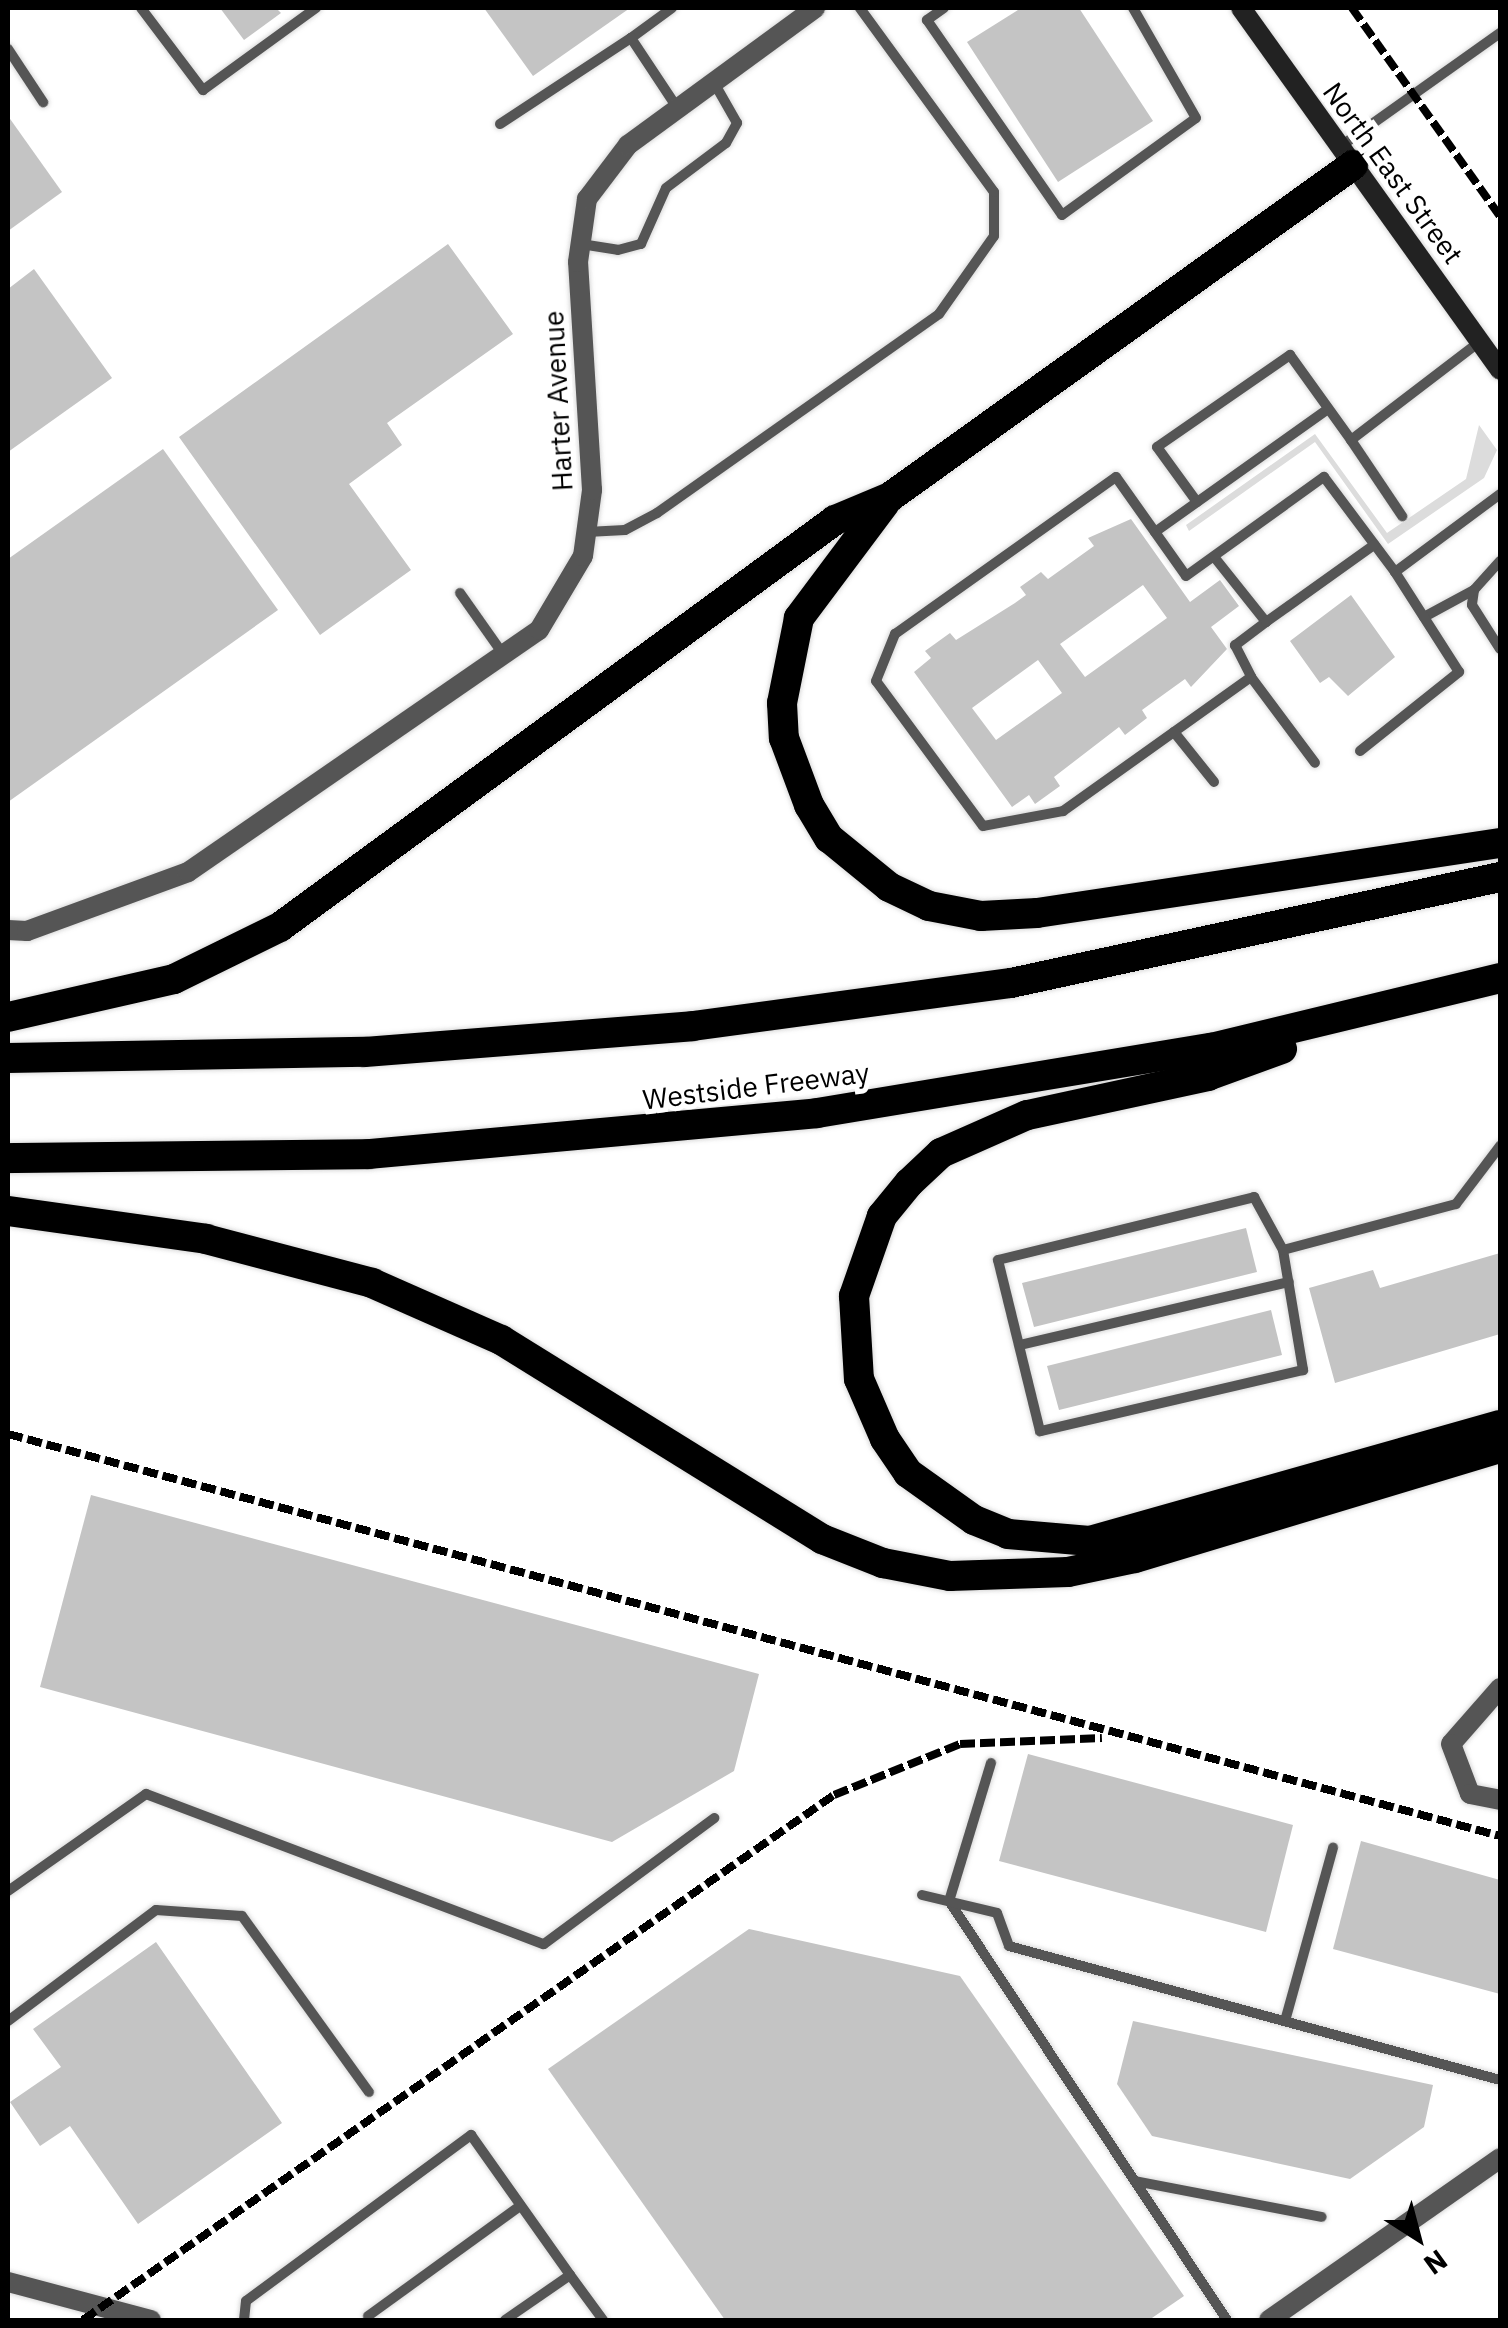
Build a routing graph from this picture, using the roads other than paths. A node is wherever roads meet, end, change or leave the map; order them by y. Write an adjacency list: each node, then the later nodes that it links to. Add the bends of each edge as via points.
1 (141, 8): 2 (lane, via 202,90)
2 (316, 8)
3 (672, 8): 10 (lane)
4 (814, 8): 12 (street, Harter Avenue)
5 (860, 8): 26 (lane, via 994,192 994,236 953,303 924,325 658,513 625,530)
6 (944, 8): 7 (lane, via 927,20 1062,215 1196,118)
7 (1133, 8)
8 (1241, 8): 16 (main road, North East Street)
9 (1500, 33): 16 (lane)
10 (631, 38): 14 (lane); 15 (lane)
11 (8, 49): 13 (lane)
12 (712, 80): 14 (street, Harter Avenue); 17 (lane, via 737,123 726,143 666,188 641,244 618,250)
13 (43, 102)
14 (676, 106): 17 (street, Harter Avenue, via 628,145 586,199)
15 (500, 124)
16 (1346, 156): 18 (main road, North East Street); 23 (highway)
17 (581, 244): 26 (street, Harter Avenue, via 592,490)
18 (1480, 342): 19 (main road, North East Street); 21 (lane)
19 (1500, 370)
20 (1328, 408): 21 (lane); 24 (lane); 24 (lane, via 1290,354 1156,447)
21 (1351, 440): 25 (lane)
22 (1500, 494): 31 (lane)
23 (890, 497): 43 (highway, via 798,618 782,703 784,738 809,805 830,838 888,886 929,906 981,916 1037,913); 48 (highway, via 836,520 280,927 174,979)
24 (1197, 502): 27 (lane)
25 (1402, 516)
26 (586, 532): 37 (street, Harter Avenue, via 583,556 539,630)
27 (1155, 532): 29 (lane, via 1186,576); 39 (lane, via 1116,477 895,634 876,681 983,826 1063,811)
28 (1374, 544): 29 (lane, via 1324,478); 31 (lane); 35 (lane)
29 (1215, 558): 35 (lane)
30 (1500, 560): 32 (lane)
31 (1395, 572): 34 (lane)
32 (1474, 590): 34 (lane); 36 (lane, via 1472,605)
33 (460, 594): 37 (lane)
34 (1424, 617): 40 (lane, via 1459,672)
35 (1266, 622): 38 (lane, via 1235,645)
36 (1500, 649)
37 (503, 655): 45 (street, Harter Avenue, via 188,872 27,931)
38 (1251, 677): 39 (lane); 41 (lane)
39 (1174, 732): 42 (lane)
40 (1360, 750)
41 (1314, 762)
42 (1214, 782)
43 (1500, 842)
44 (1500, 877): 49 (highway, via 1011,983 693,1026 364,1052)
45 (8, 930)
46 (1500, 978): 47 (highway, Westside Freeway)
47 (1392, 1008): 51 (highway, Westside Freeway, via 1011,1085 686,1128 368,1154); 56 (highway, via 1208,1076 1027,1114 941,1154 882,1216 866,1253 854,1296 859,1378 885,1439 938,1499 1008,1534 1052,1540 1130,1533)
48 (8, 1017)
49 (8, 1058)
50 (1500, 1146): 53 (lane, via 1456,1204)
51 (8, 1158)
52 (8, 1211): 57 (highway, via 206,1239 372,1283 501,1340 764,1508 883,1563 950,1576 1068,1572)
53 (1283, 1250): 54 (lane); 55 (lane, via 1254,1197 998,1260)
54 (1289, 1282): 55 (lane); 55 (lane, via 1303,1370 1040,1431)
55 (1020, 1345)
56 (1500, 1424)
57 (1500, 1448)
58 (1500, 1688): 60 (street, via 1451,1744 1470,1794)
59 (990, 1763): 65 (lane)
60 (1500, 1800)
61 (714, 1818): 63 (lane, via 544,1944 146,1794)
62 (1332, 1848): 67 (lane)
63 (8, 1892)
64 (922, 1894): 65 (lane)
65 (949, 1902): 67 (lane, via 997,1914 1009,1946); 71 (lane)
66 (8, 2020): 69 (lane, via 156,1910 242,1916)
67 (1285, 2022): 68 (lane)
68 (1500, 2080)
69 (369, 2092)
70 (1500, 2158): 82 (street)
71 (1135, 2181): 73 (lane); 81 (lane)
72 (520, 2206): 74 (lane); 76 (lane); 78 (lane, via 471,2135 246,2302)
73 (1322, 2217)
74 (570, 2275): 79 (lane); 80 (lane)
75 (8, 2282): 77 (street)
76 (368, 2316)
77 (151, 2320)
78 (244, 2320)
79 (505, 2320)
80 (603, 2320)
81 (1227, 2320)
82 (1269, 2320)

